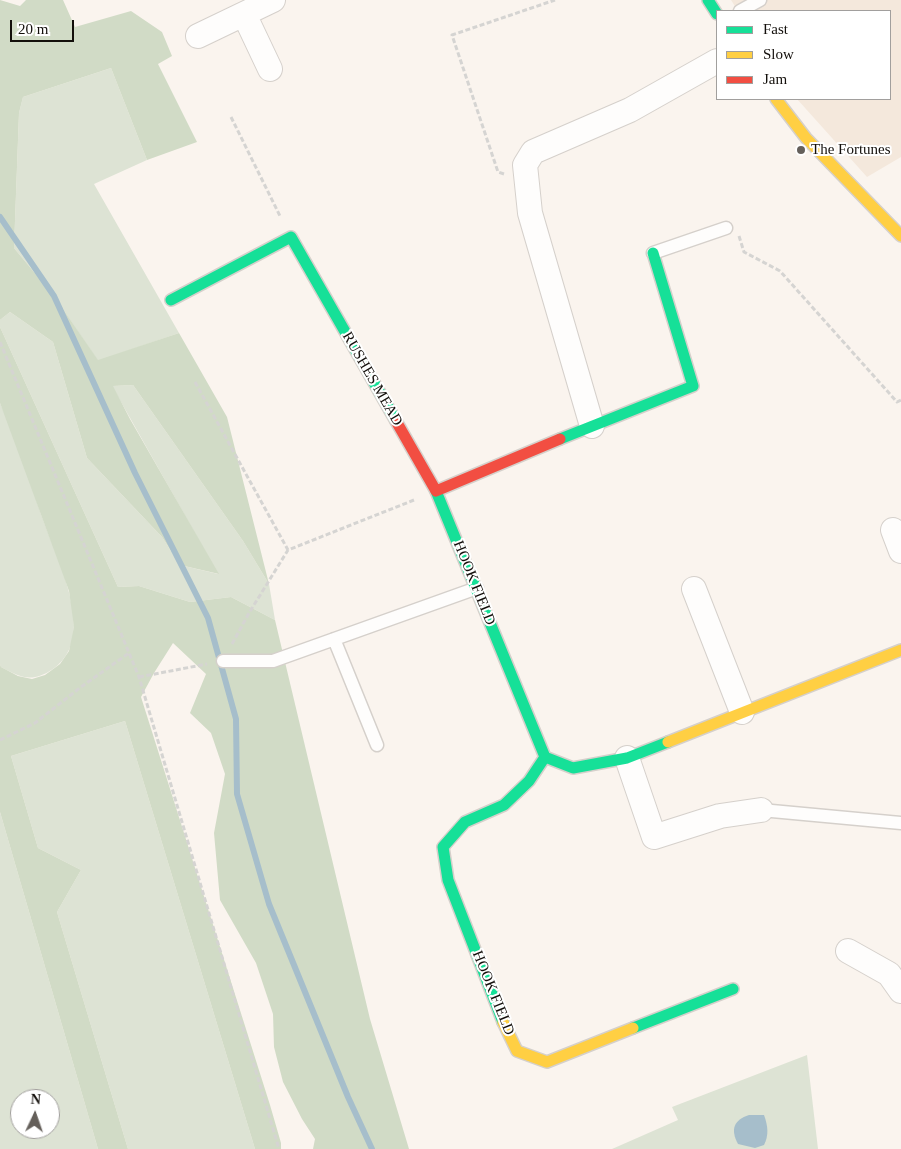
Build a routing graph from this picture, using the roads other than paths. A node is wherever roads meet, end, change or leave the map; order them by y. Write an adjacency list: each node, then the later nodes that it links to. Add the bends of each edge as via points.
1 (273, 0): 6 (street)
2 (708, 0): 5 (street)
3 (760, 0): 4 (lane)
4 (742, 10)
5 (716, 12)
6 (244, 14): 7 (street); 9 (street)
7 (198, 36)
8 (716, 61): 15 (street, via 630,110 533,152 526,165 530,213)
9 (270, 69)
10 (777, 100): 12 (street, via 806,138)
11 (726, 228): 13 (lane)
12 (901, 236)
13 (653, 253): 15 (street, via 693,386)
14 (171, 300): 16 (street, RUSHES MEAD, via 291,237)
15 (592, 426): 16 (street)
16 (436, 491): 17 (street, HOOK FIELD)
17 (477, 588): 19 (lane); 24 (street, HOOK FIELD)
18 (694, 589): 22 (street)
19 (334, 639): 21 (lane, via 273,661); 23 (lane)
20 (901, 650): 22 (street)
21 (223, 661)
22 (742, 712): 25 (street)
23 (378, 745)
24 (545, 757): 25 (street, via 573,768); 29 (street, HOOK FIELD, via 529,781 504,805 465,822 443,847 448,880 517,1051 547,1062)
25 (627, 758): 26 (street, via 654,837 720,816)
26 (761, 810): 27 (lane)
27 (901, 823)
28 (848, 951): 30 (street, via 889,974)
29 (733, 989)
30 (901, 991)

